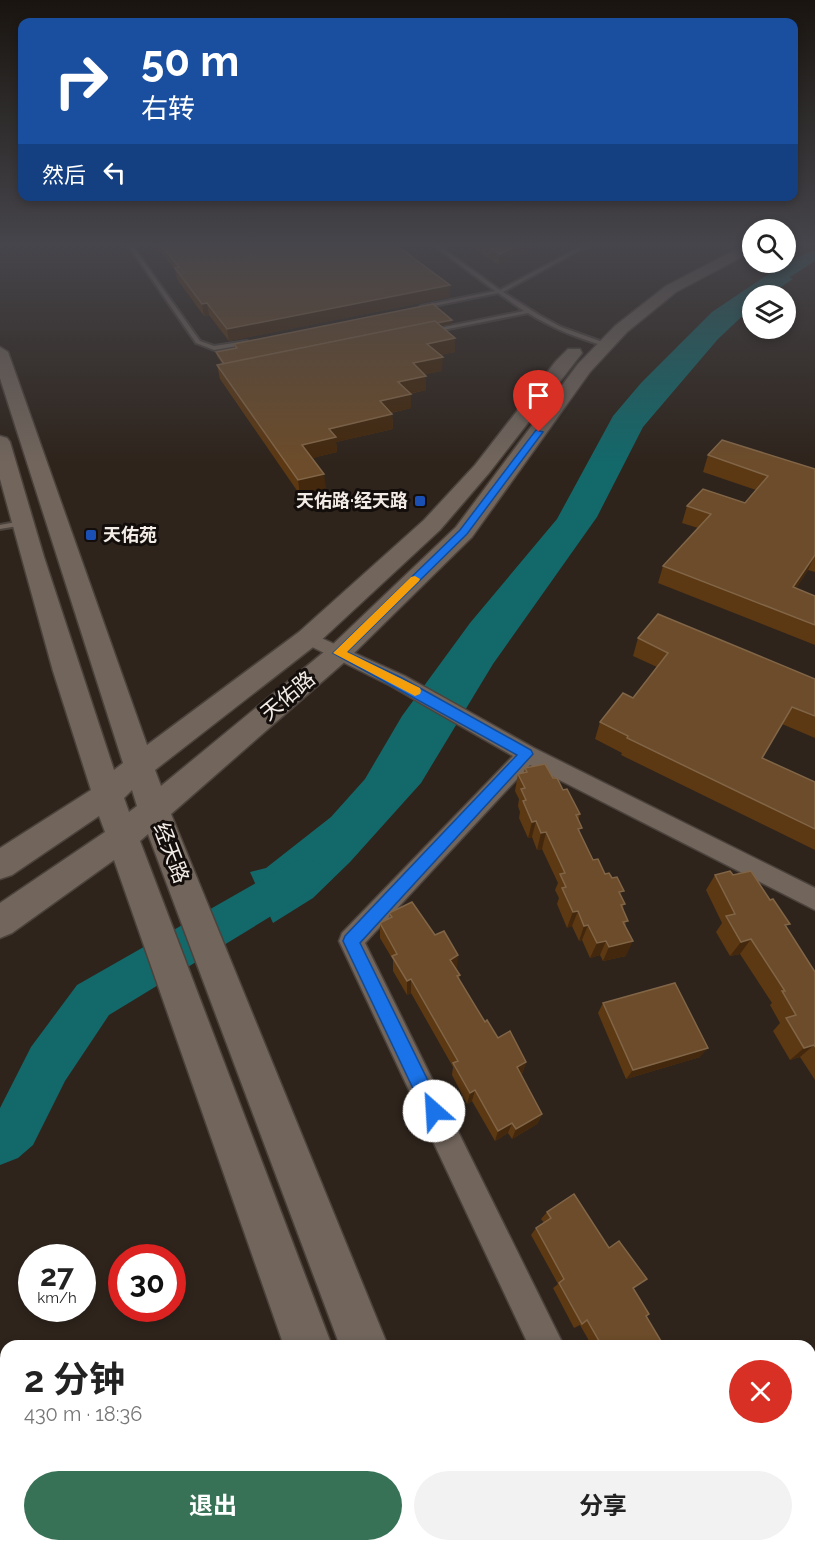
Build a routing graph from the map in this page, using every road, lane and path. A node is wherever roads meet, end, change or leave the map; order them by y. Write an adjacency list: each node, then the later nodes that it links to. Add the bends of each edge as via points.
1 (181, 317): 8 (lane, via 198,342 213,348)
2 (500, 317): 6 (lane)
3 (539, 317): 7 (lane, via 551,326)
4 (611, 317): 7 (main road, 天佑路, via 600,325)
5 (631, 317): 7 (main road, 天佑路)
6 (427, 333)
7 (595, 342): 12 (main road, 天佑路, via 562,364 482,469 432,525); 13 (main road, 天佑路, via 584,368 464,532)
8 (249, 343)
9 (0, 352): 15 (main road, 经天路)
10 (0, 442): 11 (main road, 经天路)
11 (11, 525): 16 (main road, 经天路)
12 (308, 638): 13 (street); 15 (main road, 天佑路)
13 (339, 653): 14 (street, via 398,681); 17 (main road, 天佑路)
14 (526, 754): 20 (street); 24 (street, via 351,941)
15 (139, 766): 16 (main road, 天佑路); 17 (main road, 经天路)
16 (106, 796): 18 (main road, 经天路); 19 (main road, 天佑路)
17 (154, 810): 18 (main road, 天佑路); 23 (main road, 经天路)
18 (121, 838): 21 (main road, 天佑路); 22 (main road, 经天路)
19 (0, 865)
20 (815, 900)
21 (0, 922)
22 (306, 1340)
23 (362, 1340)
24 (544, 1340)

